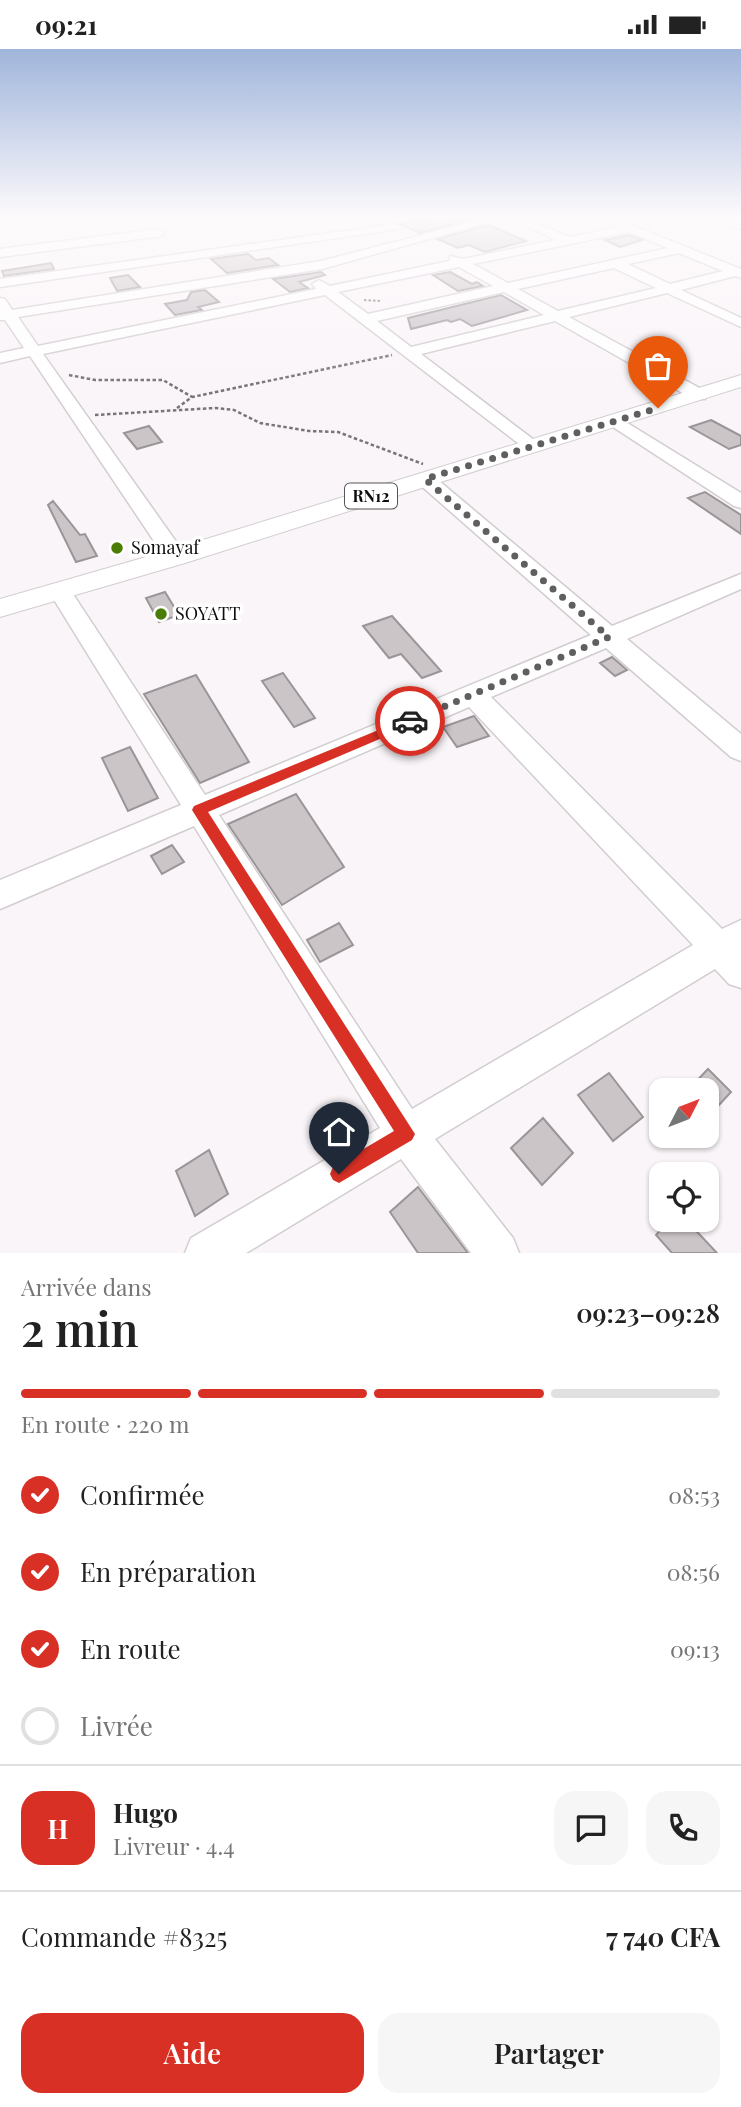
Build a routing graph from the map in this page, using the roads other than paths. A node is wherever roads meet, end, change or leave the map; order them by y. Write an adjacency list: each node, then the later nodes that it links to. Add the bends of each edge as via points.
1 (87, 274): 11 (street)
2 (147, 274): 11 (street)
3 (237, 274): 11 (street)
4 (306, 274): 14 (street)
5 (416, 274): 14 (street)
6 (480, 274): 12 (street)
7 (572, 274): 12 (street)
8 (639, 274): 13 (street)
9 (734, 274): 13 (street)
10 (0, 283): 11 (street)
11 (97, 286): 15 (street)
12 (507, 289): 16 (street); 17 (street)
13 (670, 289): 16 (street); 18 (street)
14 (333, 295): 17 (street); 19 (street)
15 (3, 311): 19 (street)
16 (556, 316): 20 (street); 23 (street)
17 (365, 319): 20 (street)
18 (741, 323)
19 (33, 351): 21 (street); 28 (street)
20 (408, 352): 25 (street)
21 (0, 358)
22 (741, 381): 23 (main road, RN12)
23 (699, 395): 24 (main road, RN12)
24 (616, 421): 25 (main road, RN12); 27 (street)
25 (533, 446): 26 (main road, RN12)
26 (436, 476): 28 (main road, RN12); 32 (street)
27 (741, 502)
28 (176, 557): 30 (main road, RN12)
29 (741, 581): 32 (street)
30 (59, 590): 31 (main road, RN12); 35 (street)
31 (0, 608)
32 (609, 637): 33 (street); 34 (street)
33 (473, 695): 35 (street); 37 (street)
34 (741, 750)
35 (199, 810): 36 (street); 38 (street)
36 (0, 895)
37 (733, 952): 38 (street)
38 (406, 1134): 39 (street); 40 (street)
39 (206, 1253)
40 (498, 1253)

